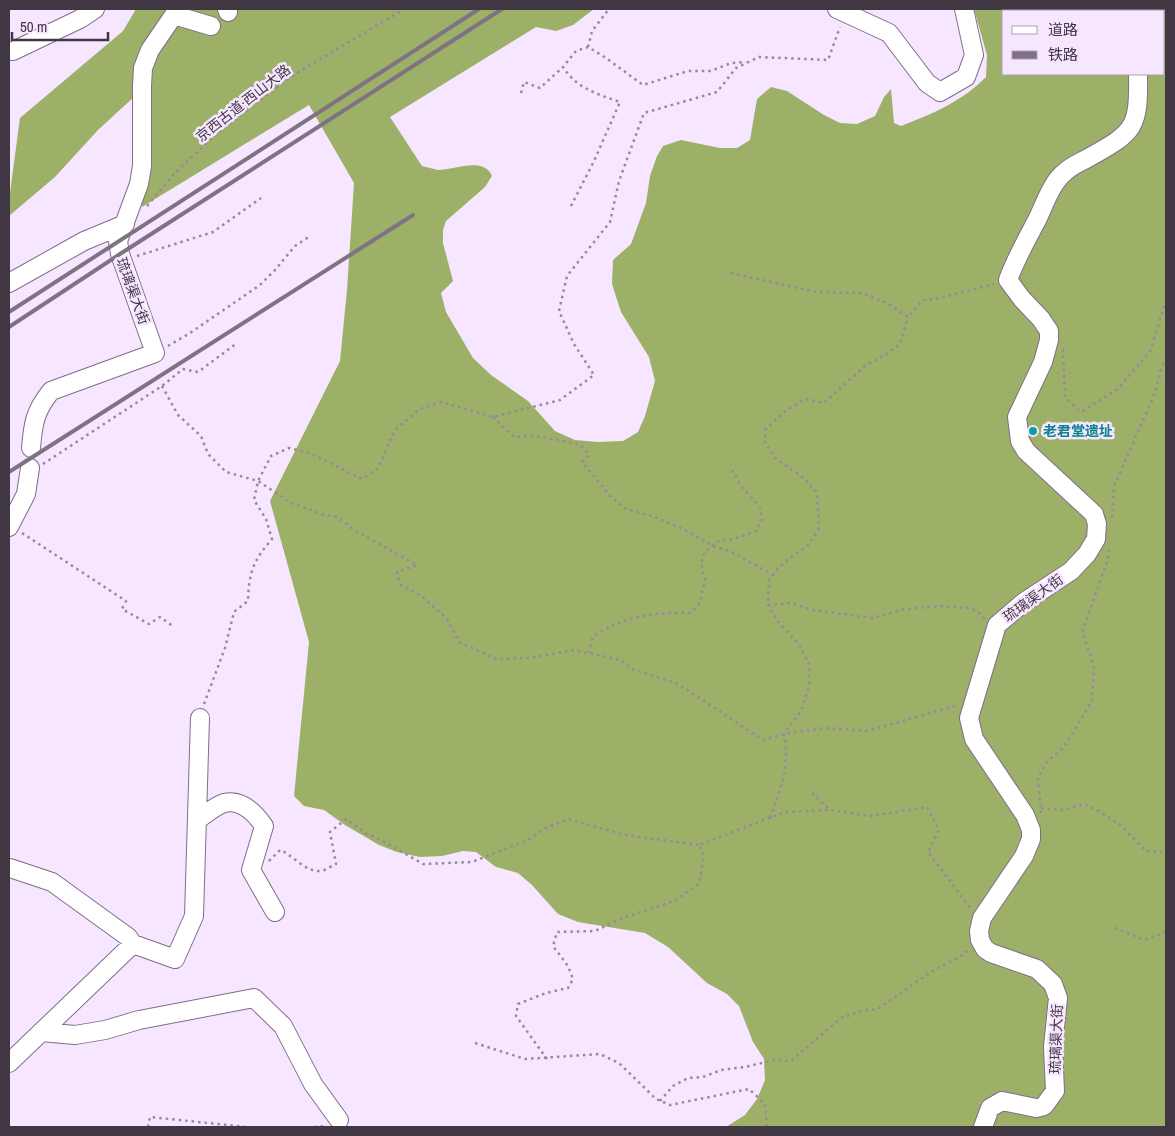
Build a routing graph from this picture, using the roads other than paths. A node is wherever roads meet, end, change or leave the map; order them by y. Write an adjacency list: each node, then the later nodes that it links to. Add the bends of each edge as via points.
1 (95, 9): 6 (street)
2 (964, 9): 3 (street, via 974,55 966,77 940,92 927,83 889,33)
3 (841, 10)
4 (176, 12): 5 (street); 8 (street, 琉璃渠大街, via 150,50 143,68 142,166)
5 (211, 26)
6 (13, 51)
7 (1138, 75): 21 (street, 琉璃渠大街, via 1134,123 1112,145 1065,172 1053,188 1008,280 1049,331 1043,362 1017,417 1020,441 1026,451 1094,514 1097,524 1096,539 1071,571 1024,602 997,625 969,718 974,739 1025,815 1031,830 1024,856 982,918 978,931 980,940 992,953 1037,969 1053,984 1058,998 1053,1047 1055,1091 1044,1106 1036,1108 1002,1101 990,1108)
8 (125, 224): 9 (street, via 84,241); 10 (street, 琉璃渠大街, via 118,241 123,263 155,352 51,391 39,406)
9 (9, 283)
10 (32, 448)
11 (30, 470): 12 (street, via 26,494)
12 (9, 526)
13 (200, 718): 14 (street)
14 (196, 820): 16 (street, via 224,803 236,803 250,809 264,826 251,870); 17 (street, via 194,916 175,959)
15 (10, 868): 17 (street, via 52,882 128,937)
16 (275, 912)
17 (133, 944): 18 (street)
18 (41, 1032): 19 (street); 20 (street, via 75,1035 254,998 283,1026 313,1084)
19 (9, 1063)
20 (339, 1120)
21 (983, 1127)

